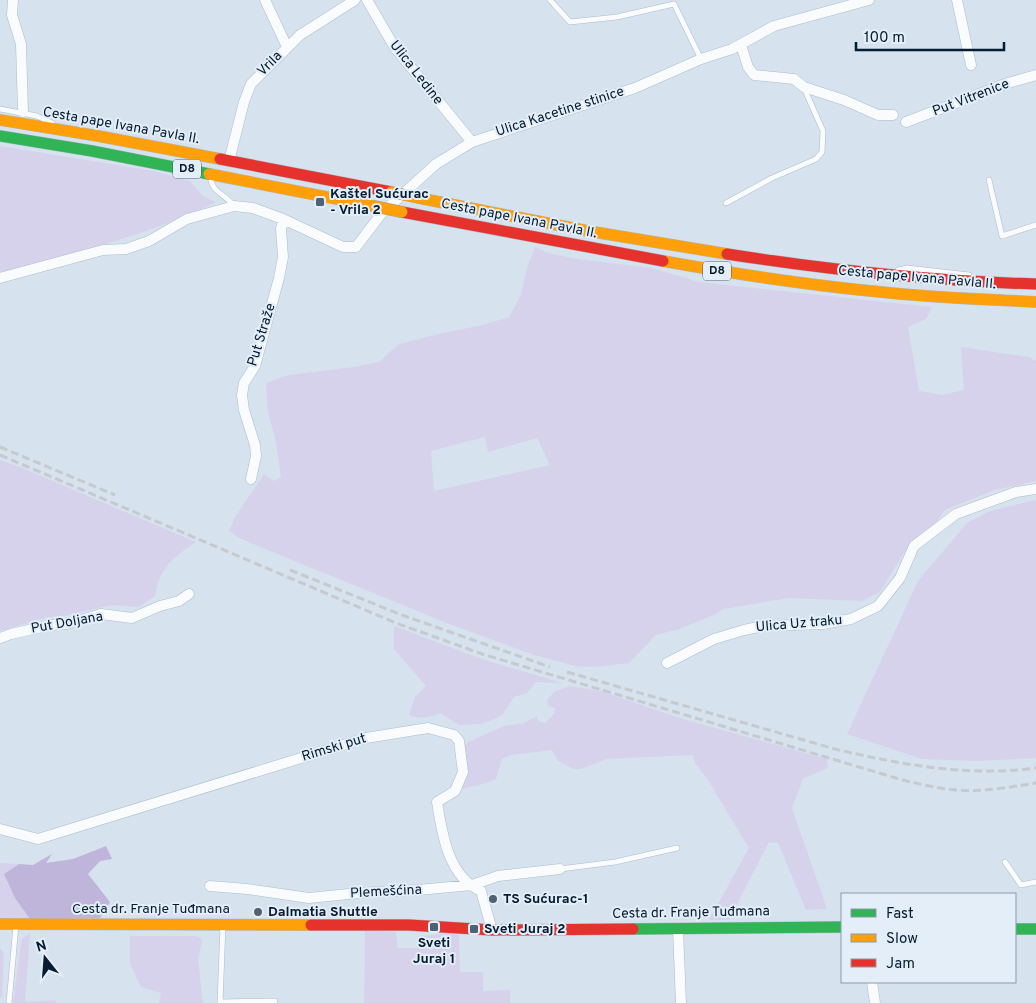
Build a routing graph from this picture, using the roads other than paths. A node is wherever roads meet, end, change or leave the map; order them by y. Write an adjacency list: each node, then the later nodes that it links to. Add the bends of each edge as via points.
1 (13, 0): 15 (street, via 12,14 21,44)
2 (265, 0): 9 (street)
3 (356, 0): 9 (street, Vrila, via 300,35)
4 (367, 0): 21 (street, Ulica Ledine, via 395,48)
5 (550, 0): 10 (lane, via 570,22 617,17 674,4)
6 (869, 0): 8 (street, Ulica Kacetine stinice, via 774,26)
7 (957, 0): 11 (street)
8 (741, 45): 10 (street, Ulica Kacetine stinice); 13 (street, via 754,75 794,79)
9 (288, 47): 22 (street, Vrila, via 251,84)
10 (701, 59): 21 (street, Ulica Kacetine stinice, via 635,88)
11 (971, 65)
12 (1036, 75): 18 (street, Put Vitrenice)
13 (804, 87): 16 (street, via 878,115); 25 (lane, via 822,132 822,152 816,159)
14 (0, 109): 15 (lane)
15 (23, 112): 19 (lane, via 46,119)
16 (894, 115)
17 (0, 120): 19 (main road, Cesta pape Ivana Pavla II. / D8)
18 (906, 122)
19 (63, 130): 22 (main road, Cesta pape Ivana Pavla II. / D8)
20 (0, 136): 23 (main road, Cesta pape Ivana Pavla II. / D8)
21 (472, 142): 27 (street, Ulica Kacetine stinice, via 436,164 382,213 356,247 343,247)
22 (229, 161): 30 (main road, Cesta pape Ivana Pavla II. / D8, bridge, via 628,238 790,264 984,284)
23 (211, 173): 26 (lane, via 213,188); 31 (main road, Cesta pape Ivana Pavla II. / D8, bridge, via 742,275 860,290)
24 (989, 180): 28 (lane, via 1002,236)
25 (726, 203)
26 (234, 206): 27 (street, via 253,208); 29 (street, via 187,219 149,241 126,249 103,250)
27 (283, 219): 32 (street, Put Straže, via 283,257 279,278 255,366 244,383 242,396 255,445)
28 (1036, 225)
29 (0, 278)
30 (1036, 284)
31 (1036, 302)
32 (251, 479)
33 (1036, 489): 36 (street, Ulica Uz traku, via 1016,492 956,514 914,546 900,578 878,606 851,619 744,630 714,640)
34 (189, 594): 35 (street, Put Doljana, via 179,602 132,618 101,614)
35 (0, 638)
36 (667, 663)
37 (0, 830): 42 (street, Rimski put, via 38,839 366,738 428,728 454,735 459,741 463,772 455,791 437,802 443,838 450,855 457,871)
38 (676, 848): 40 (lane, via 615,862)
39 (1005, 862): 41 (lane, via 1021,885)
40 (560, 869): 42 (street, Plemešćina, via 498,876)
41 (1036, 882)
42 (472, 885): 43 (street, Plemešćina, via 309,898); 51 (street, Rimski put, via 481,891)
43 (210, 886)
44 (0, 924): 45 (main road, Cesta dr. Franje Tuđmana)
45 (16, 924): 46 (main road, Cesta dr. Franje Tuđmana); 54 (lane)
46 (224, 924): 51 (main road, Cesta dr. Franje Tuđmana, via 409,925); 55 (lane)
47 (841, 927): 48 (main road, Cesta dr. Franje Tuđmana)
48 (678, 929): 51 (main road, Cesta dr. Franje Tuđmana); 56 (street)
49 (1016, 929): 50 (main road)
50 (1036, 929)
51 (492, 930)
52 (872, 983): 57 (street)
53 (275, 1001): 55 (lane)
54 (8, 1003)
55 (220, 1003)
56 (681, 1003)
57 (875, 1003)

